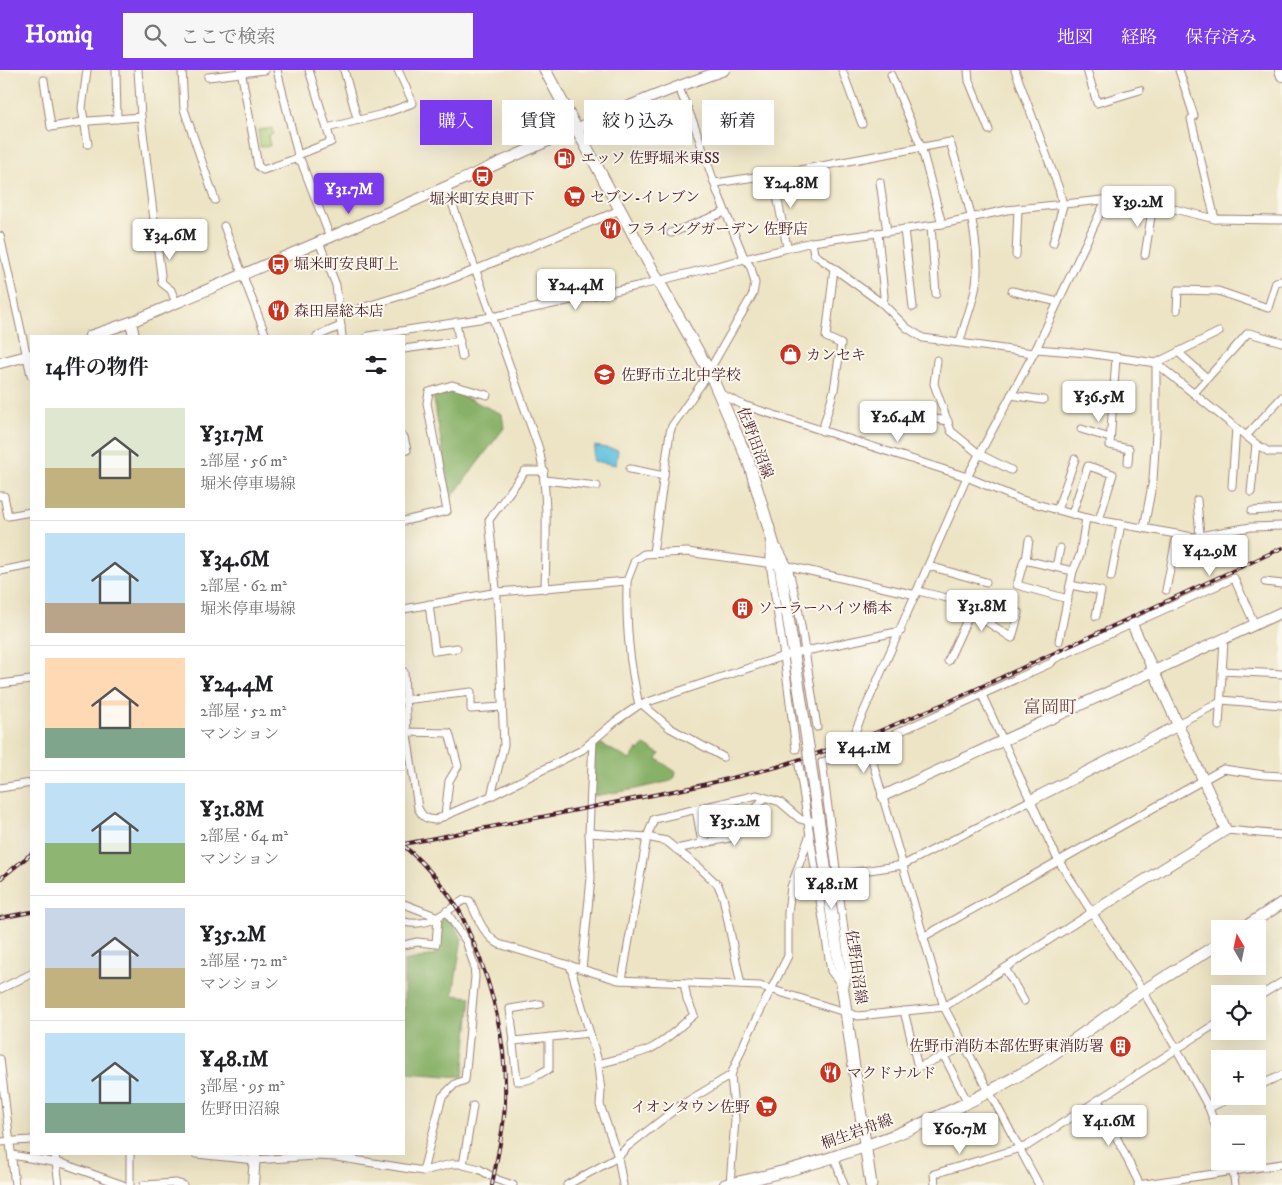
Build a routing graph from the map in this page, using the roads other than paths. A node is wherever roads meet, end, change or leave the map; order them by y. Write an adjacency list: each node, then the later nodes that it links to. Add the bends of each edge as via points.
1 (87, 70): 2 (street); 29 (street, via 82,108)
2 (94, 70)
3 (116, 70): 27 (street)
4 (138, 70): 26 (street)
5 (182, 70): 41 (street, via 184,109)
6 (266, 70): 19 (street)
7 (277, 70): 36 (street)
8 (310, 70): 31 (street)
9 (344, 70): 28 (street)
10 (398, 70): 28 (street, via 413,103)
11 (545, 70): 32 (main road, 佐野田沼線)
12 (724, 70): 24 (street)
13 (842, 70): 30 (street)
14 (968, 70): 33 (street, via 969,81)
15 (1015, 70): 44 (street)
16 (1087, 70): 25 (street, via 1097,103)
17 (1179, 70): 49 (street, via 1194,116 1191,119)
18 (1280, 70): 21 (street)
19 (241, 72): 22 (street); 36 (street, via 258,166 263,170)
20 (891, 75): 35 (street)
21 (1282, 76)
22 (208, 77)
23 (44, 80): 29 (street, via 51,127)
24 (678, 86): 32 (street); 39 (street)
25 (1140, 90)
26 (141, 117): 27 (street); 76 (street, via 162,283 171,290)
27 (117, 119): 29 (street)
28 (359, 120): 31 (street)
29 (85, 122): 34 (street)
30 (862, 124)
31 (327, 128): 36 (street, via 331,142)
32 (576, 128): 40 (street); 46 (main road, 佐野田沼線)
33 (989, 130)
34 (88, 144)
35 (921, 146): 37 (street); 48 (street, via 950,142); 51 (street)
36 (297, 157): 59 (street)
37 (773, 175): 39 (street); 63 (street)
38 (880, 182): 55 (street)
39 (716, 184): 47 (street)
40 (446, 186): 59 (street); 69 (street)
41 (214, 200)
42 (1106, 200): 43 (street, via 1121,198); 44 (street); 75 (street)
43 (1153, 204): 49 (street); 65 (street)
44 (1063, 205): 45 (street); 62 (street)
45 (1018, 209): 48 (street); 64 (street)
46 (620, 210): 69 (street); 72 (main road, 佐野田沼線)
47 (726, 212): 56 (street); 66 (street)
48 (973, 218): 51 (street); 93 (street, via 978,273)
49 (1215, 219): 50 (street)
50 (1282, 220)
51 (942, 224): 53 (street)
52 (224, 226): 70 (street)
53 (931, 226): 54 (street); 74 (street)
54 (904, 229): 55 (street); 78 (street)
55 (886, 232): 57 (street)
56 (671, 233)
57 (878, 233): 61 (street); 77 (street)
58 (0, 236): 67 (street)
59 (330, 237): 60 (street)
60 (319, 242): 70 (street); 80 (street, via 336,285)
61 (812, 242): 63 (street); 68 (street, via 814,254)
62 (1053, 243)
63 (787, 247): 66 (street)
64 (1016, 255)
65 (1145, 255)
66 (746, 259): 72 (street); 104 (street, via 755,283 753,294)
67 (3, 262): 98 (street)
68 (834, 268): 77 (street); 116 (street, via 826,337 841,344 834,390)
69 (475, 270): 80 (street); 81 (street)
70 (243, 274): 76 (street); 88 (street)
71 (1282, 281): 79 (street, via 1276,282 1268,308 1218,292 1178,290)
72 (659, 282): 81 (street); 104 (main road, 佐野田沼線)
73 (1012, 291): 75 (street)
74 (936, 294)
75 (1058, 302): 96 (street)
76 (176, 303): 82 (street)
77 (882, 304): 93 (street, via 907,328 923,338)
78 (913, 307)
79 (1177, 310)
80 (339, 315): 84 (street)
81 (492, 317): 83 (street); 126 (street)
82 (131, 322): 86 (street); 87 (street)
83 (456, 322): 91 (street); 92 (street)
84 (341, 326): 89 (street); 90 (street)
85 (1219, 332): 97 (street)
86 (93, 335)
87 (134, 335)
88 (266, 335)
89 (320, 335)
90 (342, 335)
91 (374, 335)
92 (460, 341): 95 (street); 99 (street)
93 (960, 342): 96 (street)
94 (1282, 342): 105 (street, via 1249,332)
95 (405, 349)
96 (1034, 351): 100 (street); 109 (street)
97 (1178, 352): 103 (street); 105 (street)
98 (29, 355): 102 (street)
99 (462, 357)
100 (1116, 358): 103 (street); 118 (street)
101 (937, 360): 113 (street, via 934,384)
102 (0, 363)
103 (1156, 363): 106 (street); 145 (street, via 1153,480)
104 (709, 371): 107 (main road, 佐野田沼線); 127 (street, via 672,426)
105 (1207, 378): 106 (street)
106 (1194, 393): 114 (street)
107 (720, 394): 116 (street); 153 (main road, 佐野田沼線, via 749,463)
108 (487, 395): 142 (street, via 452,385 429,392 427,402 447,511)
109 (1011, 395): 111 (street); 121 (street)
110 (1282, 397): 117 (street)
111 (1043, 400)
112 (884, 411): 113 (street)
113 (948, 421): 121 (street, via 951,431)
114 (1236, 428): 117 (street); 131 (street)
115 (1081, 429): 118 (street)
116 (822, 431): 128 (street)
117 (1246, 436): 119 (street)
118 (1110, 438): 123 (street, via 1110,445 1129,449)
119 (1256, 444): 120 (street, via 1269,452); 132 (street)
120 (1282, 452)
121 (979, 454): 125 (street); 128 (street)
122 (1075, 458): 136 (street)
123 (1128, 463)
124 (630, 469): 127 (street)
125 (1012, 470)
126 (544, 471): 129 (street); 166 (street, via 524,471 489,520)
127 (664, 476): 150 (street)
128 (967, 477): 136 (street, via 1019,499); 154 (street)
129 (544, 480): 130 (street); 164 (street)
130 (597, 486)
131 (1232, 486)
132 (1251, 492)
133 (0, 496): 138 (street, via 4,496 8,516)
134 (1198, 500): 147 (street)
135 (1282, 509): 137 (street)
136 (1057, 510): 139 (street)
137 (1252, 511)
138 (30, 512)
139 (1072, 514): 140 (street); 141 (street, via 1088,466 1113,474)
140 (1086, 518): 141 (street); 157 (street, via 1080,555)
141 (1099, 520): 143 (street)
142 (405, 521)
143 (1121, 524): 145 (street); 158 (street)
144 (1282, 526): 147 (street, via 1251,527)
145 (1144, 528): 146 (street)
146 (1177, 534): 147 (street); 165 (street)
147 (1200, 536)
148 (1029, 540): 151 (street)
149 (1060, 548): 155 (street)
150 (653, 553): 153 (street, via 687,552); 159 (street, via 635,560)
151 (1026, 560): 155 (street); 168 (street, via 1017,585)
152 (30, 565): 156 (street)
153 (779, 565): 167 (street); 181 (street, via 799,613); 182 (street); 245 (main road, 佐野田沼線, bridge)
154 (928, 566): 160 (street); 167 (street)
155 (1056, 567): 157 (street)
156 (0, 570)
157 (1073, 571): 163 (street)
158 (1112, 577)
159 (626, 581): 164 (street); 192 (street, via 626,627 632,672)
160 (986, 582)
161 (1265, 582): 162 (street)
162 (1282, 584)
163 (1070, 585): 168 (street); 174 (street, via 1101,590)
164 (545, 589): 166 (street)
165 (1166, 590)
166 (496, 593): 169 (street); 194 (street)
167 (917, 593): 171 (street, via 946,598); 177 (street)
168 (1068, 599): 179 (street)
169 (429, 604): 170 (street); 180 (street, via 435,651)
170 (405, 609)
171 (971, 611): 173 (street, via 1012,638); 183 (street)
172 (1282, 612): 176 (street)
173 (1019, 613)
174 (1096, 616)
175 (1132, 624): 176 (street, via 1234,578); 185 (street); 189 (street)
176 (1255, 625): 178 (street)
177 (901, 630): 181 (street); 203 (street, via 857,727)
178 (1224, 640): 184 (street); 185 (street)
179 (1059, 641)
180 (458, 648)
181 (803, 652): 197 (street)
182 (786, 656): 192 (street); 202 (street)
183 (948, 661)
184 (1222, 671): 186 (street); 191 (street)
185 (1154, 672): 195 (street); 200 (street)
186 (1282, 674)
187 (30, 680): 188 (street)
188 (0, 684)
189 (982, 695): 200 (street); 201 (street)
190 (405, 700): 194 (street, via 471,692 471,709); 198 (street)
191 (1221, 701): 193 (street); 195 (street); 196 (street)
192 (641, 705): 199 (street); 204 (street, via 670,728)
193 (1282, 705)
194 (502, 707): 210 (street, via 504,745)
195 (1179, 725): 207 (street); 213 (street)
196 (1220, 726)
197 (817, 727)
198 (405, 731): 215 (street, via 418,808 428,820); 215 (street, via 449,733 458,766 449,781)
199 (593, 740): 210 (street, via 582,750); 218 (street)
200 (1004, 741): 211 (street); 213 (street)
201 (868, 746): 203 (street); 211 (street)
202 (796, 749)
203 (850, 752): 226 (street, via 822,762)
204 (723, 757)
205 (798, 765): 216 (street)
206 (1282, 776): 207 (street, via 1223,769)
207 (1203, 779): 217 (street); 224 (street)
208 (30, 783): 209 (street)
209 (0, 788)
210 (491, 796): 215 (street)
211 (883, 796): 225 (street)
212 (764, 798): 214 (street, via 757,795); 216 (street, via 780,802 800,819); 222 (street, via 734,837)
213 (1031, 800): 224 (street); 225 (street)
214 (696, 809): 220 (street, via 654,819); 222 (street)
215 (445, 816)
216 (810, 821): 221 (street)
217 (1226, 830): 219 (street); 230 (street)
218 (590, 833): 220 (street); 239 (street, via 591,878)
219 (1282, 834)
220 (647, 837): 223 (street, via 666,841); 241 (street)
221 (809, 837): 245 (street, via 831,971); 247 (street, via 791,887 788,956)
222 (702, 843): 223 (street)
223 (676, 849): 244 (street, via 718,885)
224 (1058, 860): 230 (street); 234 (street)
225 (903, 866): 226 (street); 234 (street)
226 (836, 875): 245 (street, via 849,968)
227 (1282, 903): 232 (main road)
228 (405, 904): 231 (street)
229 (446, 911): 231 (street); 237 (street, via 464,900 470,901 491,940); 289 (street, via 466,941 474,965 470,1040 465,1080 455,1084 442,1097)
230 (1091, 913): 238 (street); 248 (street)
231 (438, 917): 233 (street, via 424,924); 235 (street, via 436,944)
232 (1256, 920)
233 (405, 922)
234 (923, 937): 252 (street)
235 (405, 945)
236 (1211, 949): 248 (main road, 桐生岩舟線)
237 (570, 965): 239 (street); 256 (street)
238 (1005, 968): 250 (street); 252 (street)
239 (582, 969): 241 (street)
240 (30, 974): 246 (street)
241 (622, 980): 243 (street)
242 (1282, 982): 249 (street)
243 (684, 983): 244 (street); 263 (street, via 694,1015 652,1048)
244 (741, 985): 247 (street)
245 (844, 988): 254 (main road, 佐野田沼線)
246 (0, 989)
247 (772, 989): 254 (street); 264 (street)
248 (1143, 992): 260 (street); 267 (main road, 桐生岩舟線, via 1053,1054)
249 (1266, 992)
250 (1024, 1001)
251 (540, 1004): 258 (street, via 510,1009)
252 (944, 1007): 253 (street); 259 (street)
253 (904, 1011): 254 (street, via 858,1016); 261 (street, via 918,1068)
254 (848, 1014): 278 (main road, 佐野田沼線)
255 (1211, 1027): 260 (street)
256 (589, 1033): 257 (street); 263 (street)
257 (550, 1037): 258 (street); 258 (street, via 549,1069 527,1082 517,1081)
258 (514, 1041)
259 (966, 1046): 261 (street); 267 (street)
260 (1176, 1048): 268 (street); 273 (street)
261 (944, 1056): 269 (street)
262 (0, 1059): 272 (street)
263 (598, 1064): 284 (street, via 600,1105)
264 (730, 1075): 284 (street, via 678,1107); 291 (street, via 735,1120)
265 (1282, 1075): 266 (street)
266 (1266, 1082)
267 (989, 1091): 269 (main road, 桐生岩舟線); 279 (street)
268 (1098, 1100): 279 (street); 306 (street)
269 (968, 1101): 278 (main road, 桐生岩舟線)
270 (1216, 1105): 273 (street)
271 (473, 1106): 288 (street)
272 (2, 1107): 276 (street)
273 (1209, 1108): 274 (street)
274 (1211, 1115)
275 (30, 1140): 276 (street)
276 (10, 1141): 277 (street); 280 (street)
277 (0, 1142)
278 (865, 1147): 285 (main road, 桐生岩舟線); 303 (main road, 佐野田沼線)
279 (1019, 1148): 304 (street, via 934,1174); 305 (street)
280 (12, 1155): 286 (street); 292 (street)
281 (130, 1155): 295 (street)
282 (219, 1155): 283 (street)
283 (255, 1157): 289 (street, via 336,1157); 298 (street)
284 (618, 1157): 300 (street); 301 (street)
285 (834, 1157): 291 (main road, 桐生岩舟線); 302 (street)
286 (56, 1158): 293 (street); 294 (street)
287 (1282, 1164): 290 (street)
288 (463, 1165): 289 (street, via 452,1164); 299 (street)
289 (423, 1171)
290 (1233, 1171): 306 (street); 307 (street)
291 (728, 1184)
292 (15, 1185)
293 (59, 1185)
294 (122, 1185)
295 (130, 1185)
296 (144, 1185): 297 (street)
297 (183, 1185)
298 (254, 1185)
299 (513, 1185)
300 (567, 1185)
301 (623, 1185)
302 (844, 1185)
303 (871, 1185)
304 (935, 1185)
305 (1039, 1185)
306 (1139, 1185)
307 (1235, 1185)

